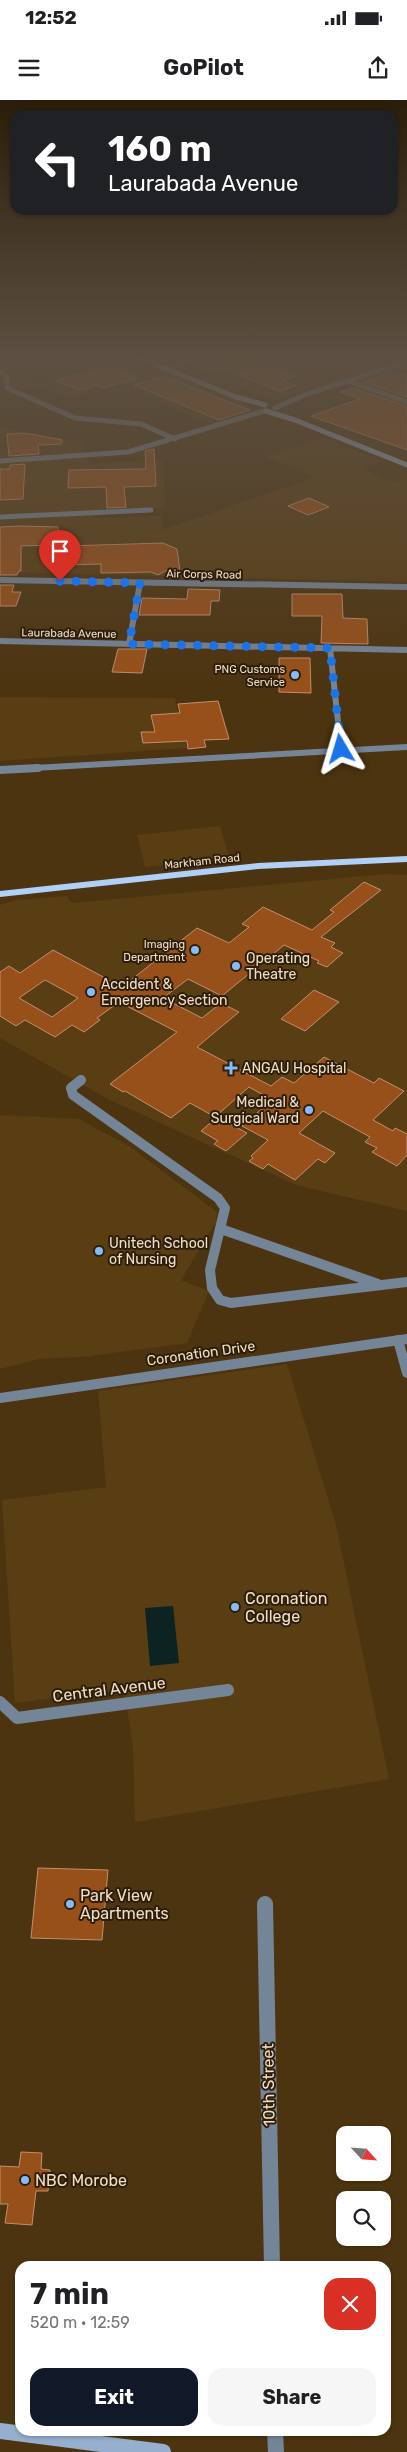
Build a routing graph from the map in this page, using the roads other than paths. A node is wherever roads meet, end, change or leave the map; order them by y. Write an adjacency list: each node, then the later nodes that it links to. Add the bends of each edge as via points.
1 (151, 510): 2 (street)
2 (0, 517)
3 (0, 580): 4 (street, Air Corps Road)
4 (140, 583): 5 (street, Air Corps Road); 7 (street)
5 (407, 587)
6 (0, 641): 7 (street, Laurabada Avenue)
7 (129, 644): 8 (street, Laurabada Avenue)
8 (330, 648): 9 (street, Laurabada Avenue); 11 (street)
9 (407, 650)
10 (407, 746): 11 (street)
11 (341, 749): 12 (street)
12 (0, 770)
13 (407, 859): 14 (main road, Markham Road, via 258,866)
14 (0, 894)
15 (81, 1080): 16 (street, via 71,1088 73,1095 218,1198 225,1208)
16 (221, 1229): 18 (street); 18 (street, via 210,1270 212,1288 220,1300 231,1303)
17 (407, 1282): 18 (street)
18 (382, 1285)
19 (402, 1340): 20 (street); 21 (street, Coronation Drive)
20 (407, 1373)
21 (0, 1398)
22 (228, 1690): 23 (street, Central Avenue, via 17,1718)
23 (0, 1702)
24 (265, 1904): 25 (street, 10th Street)
25 (272, 2261)
26 (0, 2431): 27 (main road)
27 (15, 2433)
28 (39, 2436): 30 (main road)
29 (275, 2436): 31 (street)
30 (163, 2452)
31 (276, 2452)

